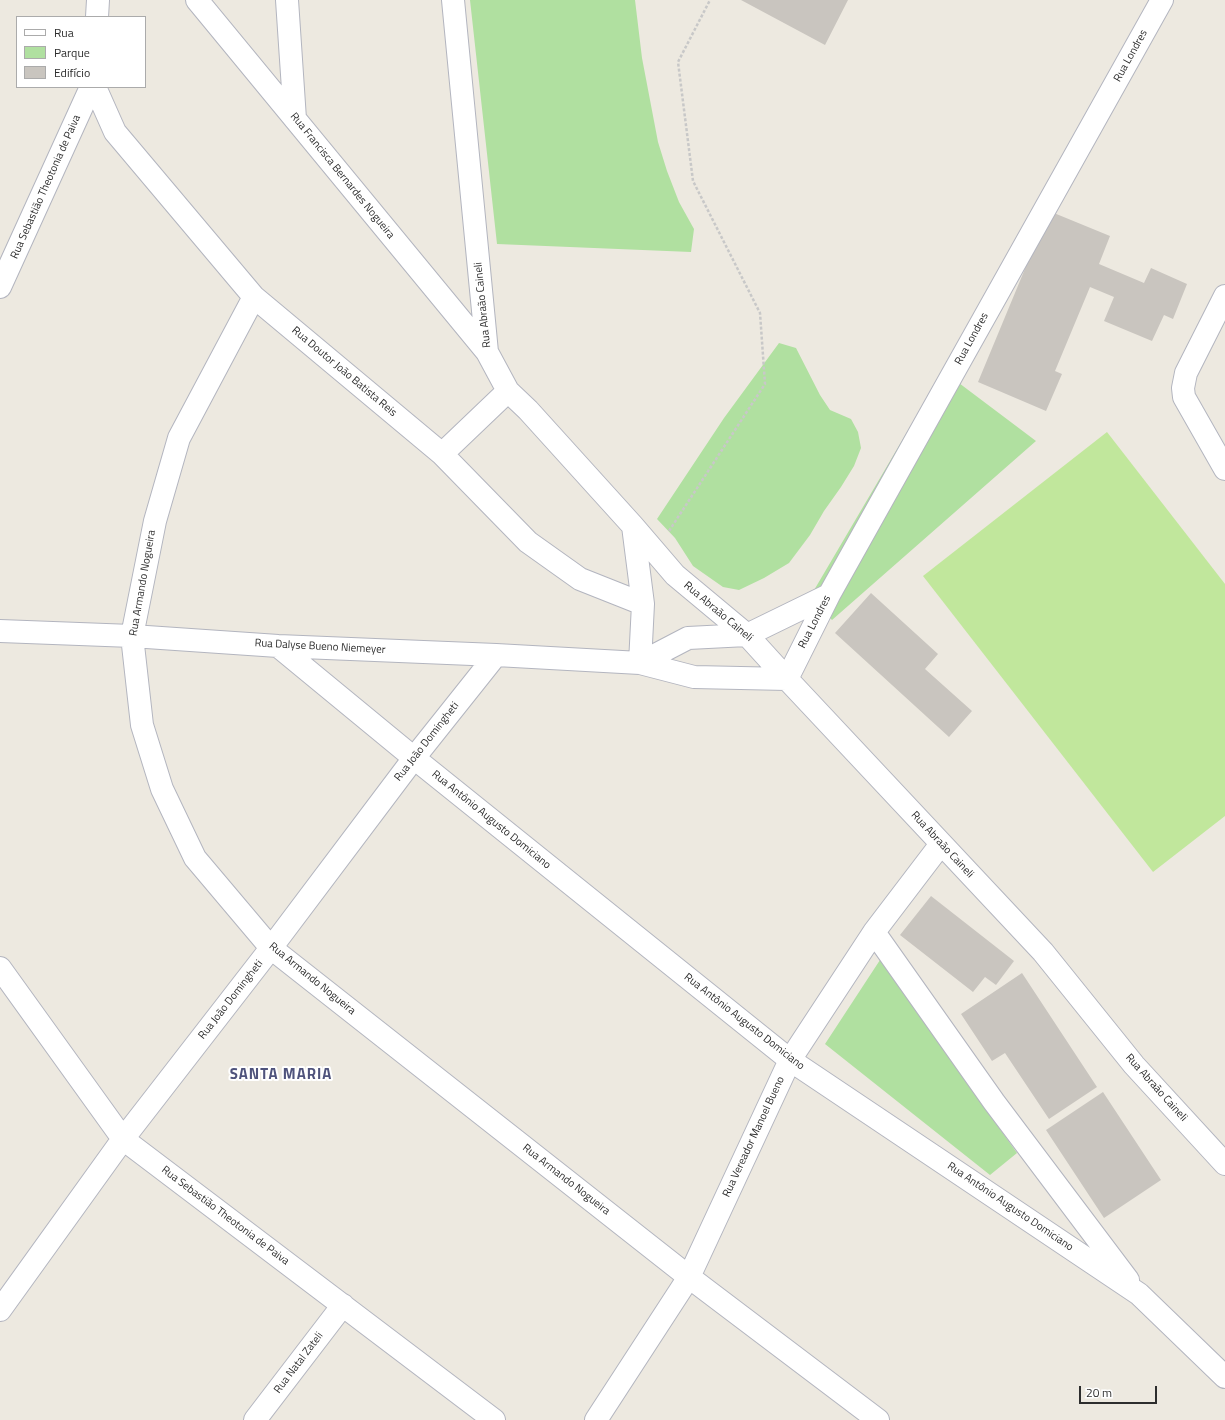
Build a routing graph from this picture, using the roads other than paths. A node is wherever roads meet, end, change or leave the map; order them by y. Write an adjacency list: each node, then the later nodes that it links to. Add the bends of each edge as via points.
1 (98, 0): 6 (street)
2 (198, 0): 9 (street, Rua Francisca Bernardes Nogueira)
3 (288, 0): 9 (street)
4 (453, 0): 13 (street, Rua Abraão Caineli)
5 (1162, 0): 18 (street, Rua Londres)
6 (97, 16)
7 (91, 88): 10 (street, Rua Sebastião Theotonia de Paiva)
8 (95, 88): 12 (street, Rua Doutor João Batista Reis, via 115,132)
9 (295, 119): 13 (street, Rua Francisca Bernardes Nogueira)
10 (0, 287)
11 (1225, 296): 16 (street, via 1186,372 1183,388 1184,397)
12 (254, 297): 15 (street, Rua Doutor João Batista Reis); 22 (street, Rua Armando Nogueira, via 179,438 155,521)
13 (487, 352): 14 (street, Rua Abraão Caineli)
14 (508, 391): 15 (street); 17 (street, Rua Abraão Caineli)
15 (442, 454): 19 (street, Rua Doutor João Batista Reis, via 528,542 580,579)
16 (1225, 469)
17 (633, 526): 19 (street); 21 (street, Rua Abraão Caineli, via 675,575)
18 (829, 595): 21 (street); 26 (street, Rua Londres)
19 (643, 604): 25 (street)
20 (0, 631): 22 (street, Rua Dalyse Bueno Niemeyer)
21 (747, 634): 25 (street, via 688,638); 26 (street, Rua Abraão Caineli)
22 (132, 636): 23 (street, Rua Dalyse Bueno Niemeyer); 30 (street, Rua Armando Nogueira, via 142,725 162,789 195,858)
23 (278, 646): 24 (street, Rua Dalyse Bueno Niemeyer); 27 (street, Rua Antônio Augusto Domiciano)
24 (496, 655): 25 (street, Rua Dalyse Bueno Niemeyer); 27 (street, Rua João Domingheti)
25 (640, 663): 26 (street, Rua Dalyse Bueno Niemeyer, via 694,677)
26 (787, 679): 28 (street, Rua Abraão Caineli)
27 (414, 758): 30 (street, Rua João Domingheti); 32 (street, Rua Antônio Augusto Domiciano)
28 (941, 844): 29 (street, Rua Vereador Manoel Bueno); 34 (street, Rua Abraão Caineli, via 1043,952 1134,1065)
29 (874, 932): 32 (street, Rua Vereador Manoel Bueno); 36 (street, via 994,1102)
30 (272, 948): 33 (street, Rua João Domingheti); 35 (street, Rua Armando Nogueira)
31 (0, 968): 33 (street, Rua Sebastião Theotonia de Paiva)
32 (790, 1060): 35 (street, Rua Vereador Manoel Bueno); 36 (street, Rua Antônio Augusto Domiciano)
33 (124, 1139): 37 (street, Rua Sebastião Theotonia de Paiva); 38 (street, Rua João Domingheti)
34 (1225, 1164)
35 (689, 1277): 42 (street, Rua Vereador Manoel Bueno); 43 (street, Rua Armando Nogueira)
36 (1139, 1294): 39 (street, Rua Antônio Augusto Domiciano)
37 (343, 1305): 40 (street, Rua Natal Zateli); 41 (street, Rua Sebastião Theotonia de Paiva)
38 (0, 1310)
39 (1225, 1377)
40 (255, 1420)
41 (494, 1420)
42 (596, 1420)
43 (878, 1420)

